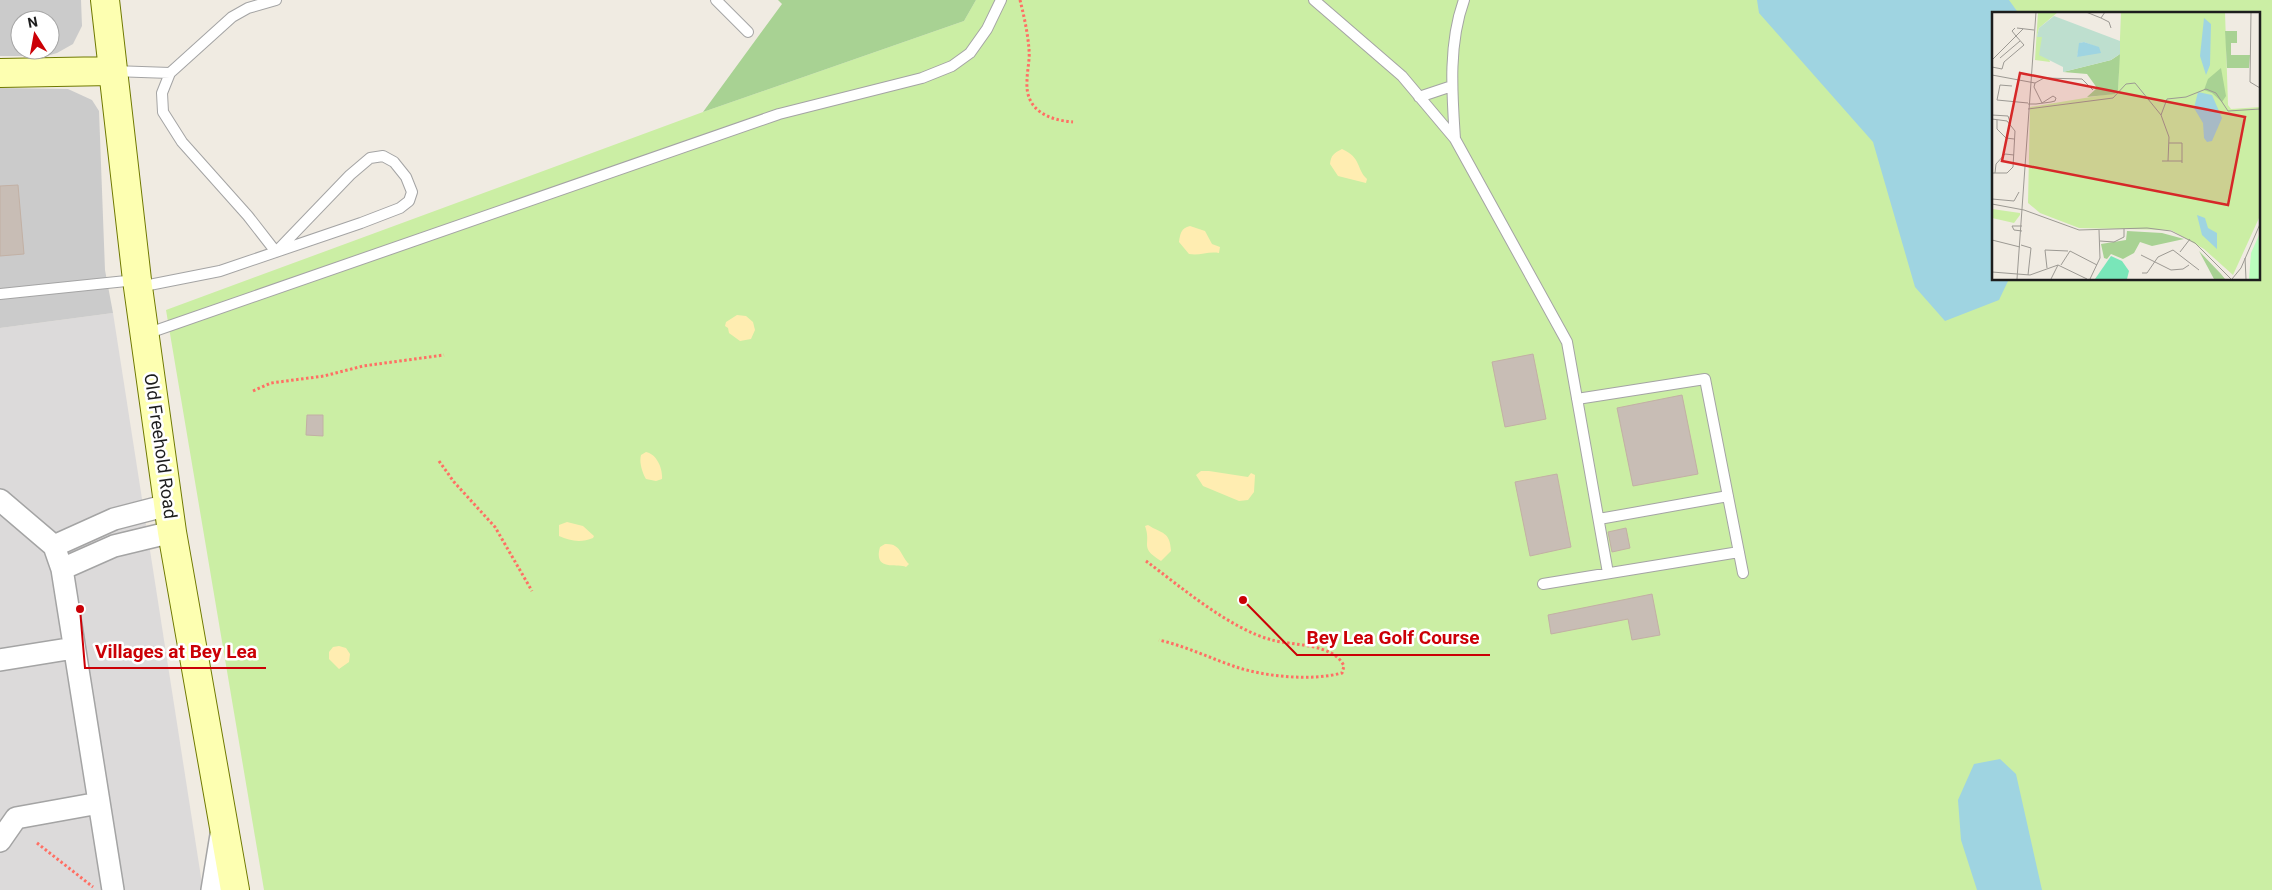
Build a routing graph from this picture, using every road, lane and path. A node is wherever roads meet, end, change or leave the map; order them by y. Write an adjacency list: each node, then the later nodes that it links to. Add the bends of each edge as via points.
1 (105, 0): 9 (main road, Old Freehold Road)
2 (276, 0): 11 (lane, via 248,8 232,17)
3 (716, 0): 8 (lane)
4 (1002, 0): 19 (lane, via 970,52 952,66 929,75 779,114)
5 (1020, 0): 14 (path, via 1029,52 1028,98 1036,111 1047,117)
6 (1314, 0): 13 (lane, via 1402,76)
7 (1464, 0): 12 (lane, via 1459,15)
8 (748, 32)
9 (112, 71): 10 (main road); 11 (lane); 17 (main road, Old Freehold Road)
10 (0, 73)
11 (170, 73): 16 (lane, via 162,93 163,112 182,142)
12 (1452, 86): 13 (lane); 15 (lane)
13 (1419, 97): 15 (lane)
14 (1073, 122)
15 (1455, 140): 22 (lane, via 1567,342)
16 (276, 252): 16 (lane, via 400,208 409,201 412,192 406,177 394,162 383,156 370,158); 17 (lane, via 220,271)
17 (138, 284): 18 (lane); 19 (main road, Old Freehold Road)
18 (0, 294)
19 (146, 334): 26 (main road, Old Freehold Road)
20 (444, 355): 21 (path, via 271,383)
21 (253, 391)
22 (1577, 399): 24 (lane, via 1705,379); 27 (lane)
23 (439, 461): 36 (path, via 495,527)
24 (1728, 496): 27 (lane); 30 (lane)
25 (0, 500): 29 (street)
26 (168, 505): 28 (main road, Old Freehold Road); 29 (street, via 114,519)
27 (1599, 519): 33 (lane)
28 (172, 532): 32 (street, via 114,546); 41 (main road, Old Freehold Road)
29 (54, 546): 32 (street)
30 (1739, 552): 33 (lane); 34 (lane)
31 (1146, 562): 37 (path, via 1248,631 1271,640 1309,646 1332,654 1341,659 1344,666 1342,673 1306,678 1237,667)
32 (62, 569): 38 (street)
33 (1608, 573): 35 (lane)
34 (1743, 573)
35 (1543, 584)
36 (532, 591)
37 (1159, 640)
38 (74, 648): 39 (street); 40 (street)
39 (0, 660)
40 (99, 803): 42 (street, via 16,818); 44 (street)
41 (222, 827): 45 (street); 46 (main road, Old Freehold Road)
42 (0, 841)
43 (37, 843): 44 (path, via 92,887)
44 (106, 890)
45 (212, 890)
46 (235, 890)

